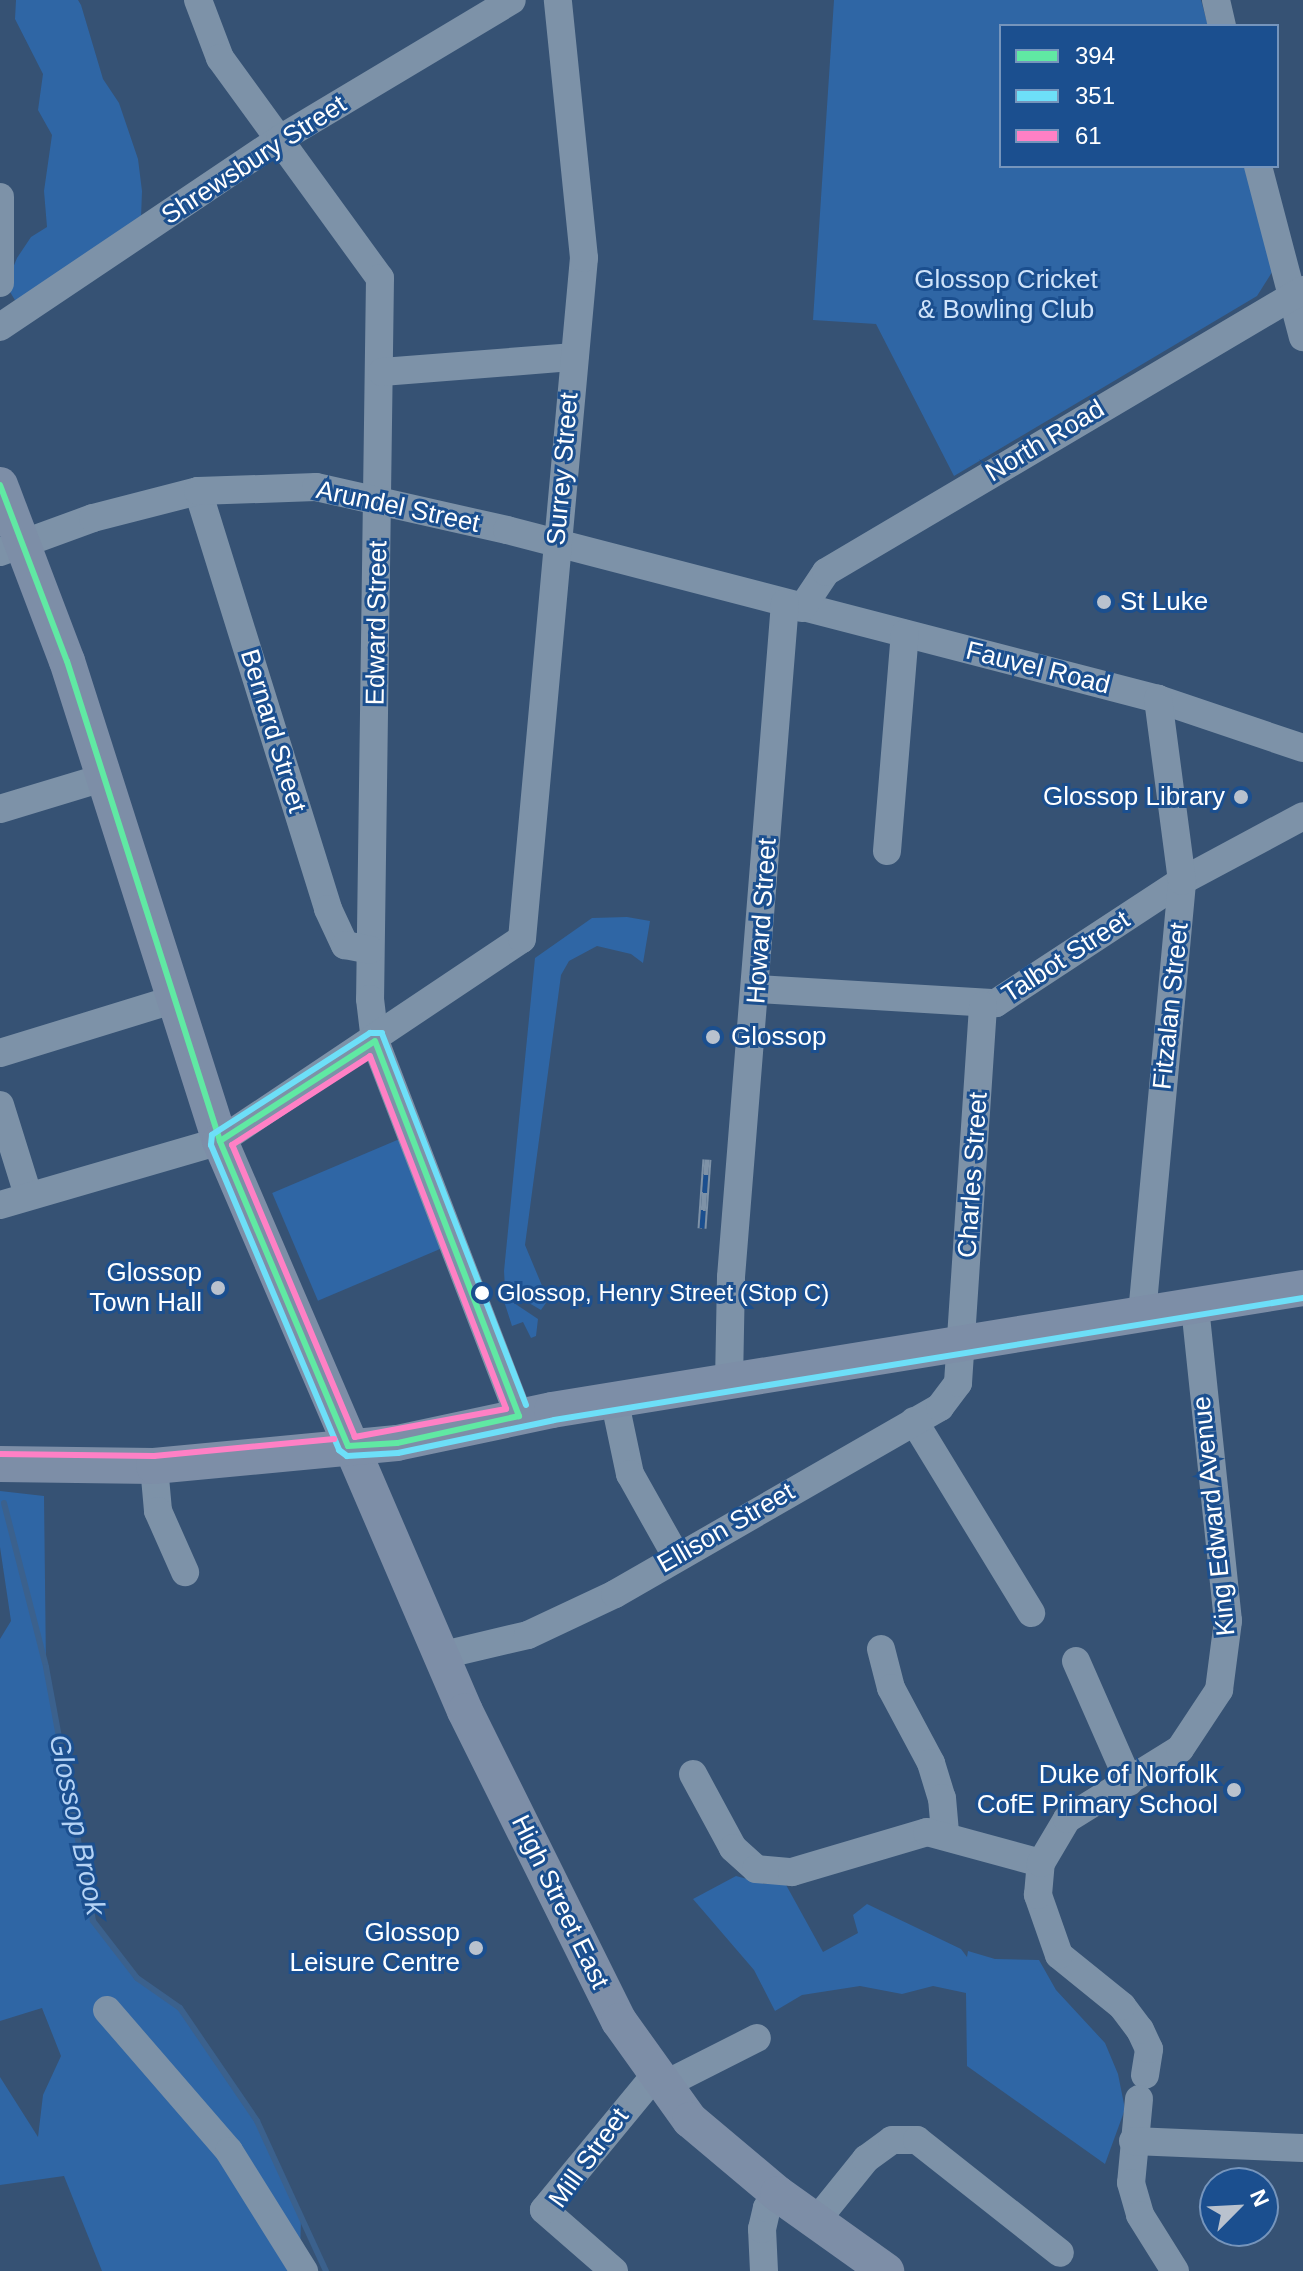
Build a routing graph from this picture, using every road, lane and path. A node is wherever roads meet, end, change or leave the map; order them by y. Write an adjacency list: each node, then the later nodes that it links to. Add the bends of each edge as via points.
1 (198, 0): 6 (street, Edward Street, via 220,58)
2 (512, 0): 6 (street, Shrewsbury Street)
3 (558, 0): 13 (street, Surrey Street, via 584,258)
4 (1216, 0): 5 (street)
5 (1222, 24)
6 (280, 139): 11 (street, Shrewsbury Street); 14 (street, Edward Street, via 380,278)
7 (1259, 168): 10 (street)
8 (5, 191): 9 (street)
9 (0, 283)
10 (1298, 292): 12 (street); 20 (street, North Road, via 826,572)
11 (2, 318)
12 (1303, 337)
13 (574, 357): 14 (street); 18 (street, Surrey Street)
14 (382, 372): 17 (street, Edward Street)
15 (0, 485): 19 (main road, High Street East)
16 (198, 491): 17 (street, Arundel Street, via 316,487); 19 (street, Arundel Street); 29 (street, Bernard Street, via 328,909 345,945)
17 (380, 501): 18 (street, Arundel Street); 29 (street, Edward Street)
18 (556, 545): 20 (street, Arundel Street); 33 (street, Surrey Street, via 522,939)
19 (13, 547): 24 (main road, High Street East)
20 (785, 604): 21 (street, Fauvel Road); 30 (street, Howard Street)
21 (905, 634): 22 (street, Fauvel Road); 27 (street)
22 (1158, 699): 23 (street, Fauvel Road); 28 (street, Fitzalan Street)
23 (1303, 748)
24 (105, 777): 25 (street); 31 (main road, High Street East)
25 (0, 809)
26 (1303, 816): 28 (street, Talbot Street)
27 (887, 851)
28 (1182, 881): 32 (street, Talbot Street, via 996,1003); 41 (street, Fitzalan Street)
29 (370, 950): 33 (street, Edward Street)
30 (757, 989): 32 (street, Talbot Street); 43 (street, Howard Street, via 730,1290)
31 (175, 999): 34 (street); 36 (main road, High Street East)
32 (983, 1006): 42 (street, Charles Street, via 976,1169)
33 (375, 1041): 36 (street); 45 (street, Edward Street)
34 (0, 1053)
35 (0, 1105): 37 (street)
36 (220, 1141): 37 (street); 47 (main road, High Street East)
37 (28, 1195): 38 (street)
38 (0, 1205)
39 (1303, 1288): 40 (main road)
40 (1195, 1306): 41 (main road); 57 (street, King Edward Avenue, via 1225,1586 1227,1656 1219,1690 1201,1724 1180,1749)
41 (1142, 1314): 42 (main road)
42 (959, 1344): 43 (main road); 46 (street, Ellison Street, via 958,1383 940,1407)
43 (729, 1382): 44 (main road)
44 (615, 1403): 45 (main road); 50 (street, via 630,1474)
45 (519, 1416): 47 (main road, via 397,1443)
46 (914, 1421): 50 (street, Ellison Street); 52 (street)
47 (348, 1446): 49 (main road); 54 (main road, High Street East)
48 (0, 1464): 49 (main road)
49 (154, 1466): 51 (street, via 158,1511)
50 (676, 1556): 54 (street, Ellison Street, via 615,1594 528,1635)
51 (185, 1572)
52 (1031, 1613)
53 (881, 1649): 58 (street, via 891,1688 931,1763 942,1798)
54 (439, 1656): 62 (main road, High Street East, via 619,2021)
55 (1076, 1661): 57 (street)
56 (693, 1774): 58 (street, via 733,1848 756,1869 792,1872 910,1835)
57 (1129, 1782): 59 (street, King Edward Avenue, via 1067,1819)
58 (945, 1836): 59 (street)
59 (1041, 1863): 63 (street, King Edward Avenue, via 1038,1895 1046,1931 1059,1955 1122,2006 1149,2049)
60 (107, 2010): 68 (street, via 229,2151)
61 (757, 2038): 62 (street)
62 (660, 2079): 65 (main road, High Street East, via 712,2143); 69 (street, Mill Street, via 544,2210)
63 (1133, 2141): 64 (street); 72 (street, King Edward Avenue, via 1131,2183 1140,2215)
64 (1303, 2148)
65 (778, 2194): 66 (main road, High Street East); 70 (street, via 767,2208 762,2229)
66 (816, 2221): 67 (street, via 866,2159 892,2140 917,2140); 71 (main road, High Street East)
67 (1060, 2253)
68 (304, 2271)
69 (614, 2271)
70 (764, 2271)
71 (886, 2271)
72 (1175, 2271)

